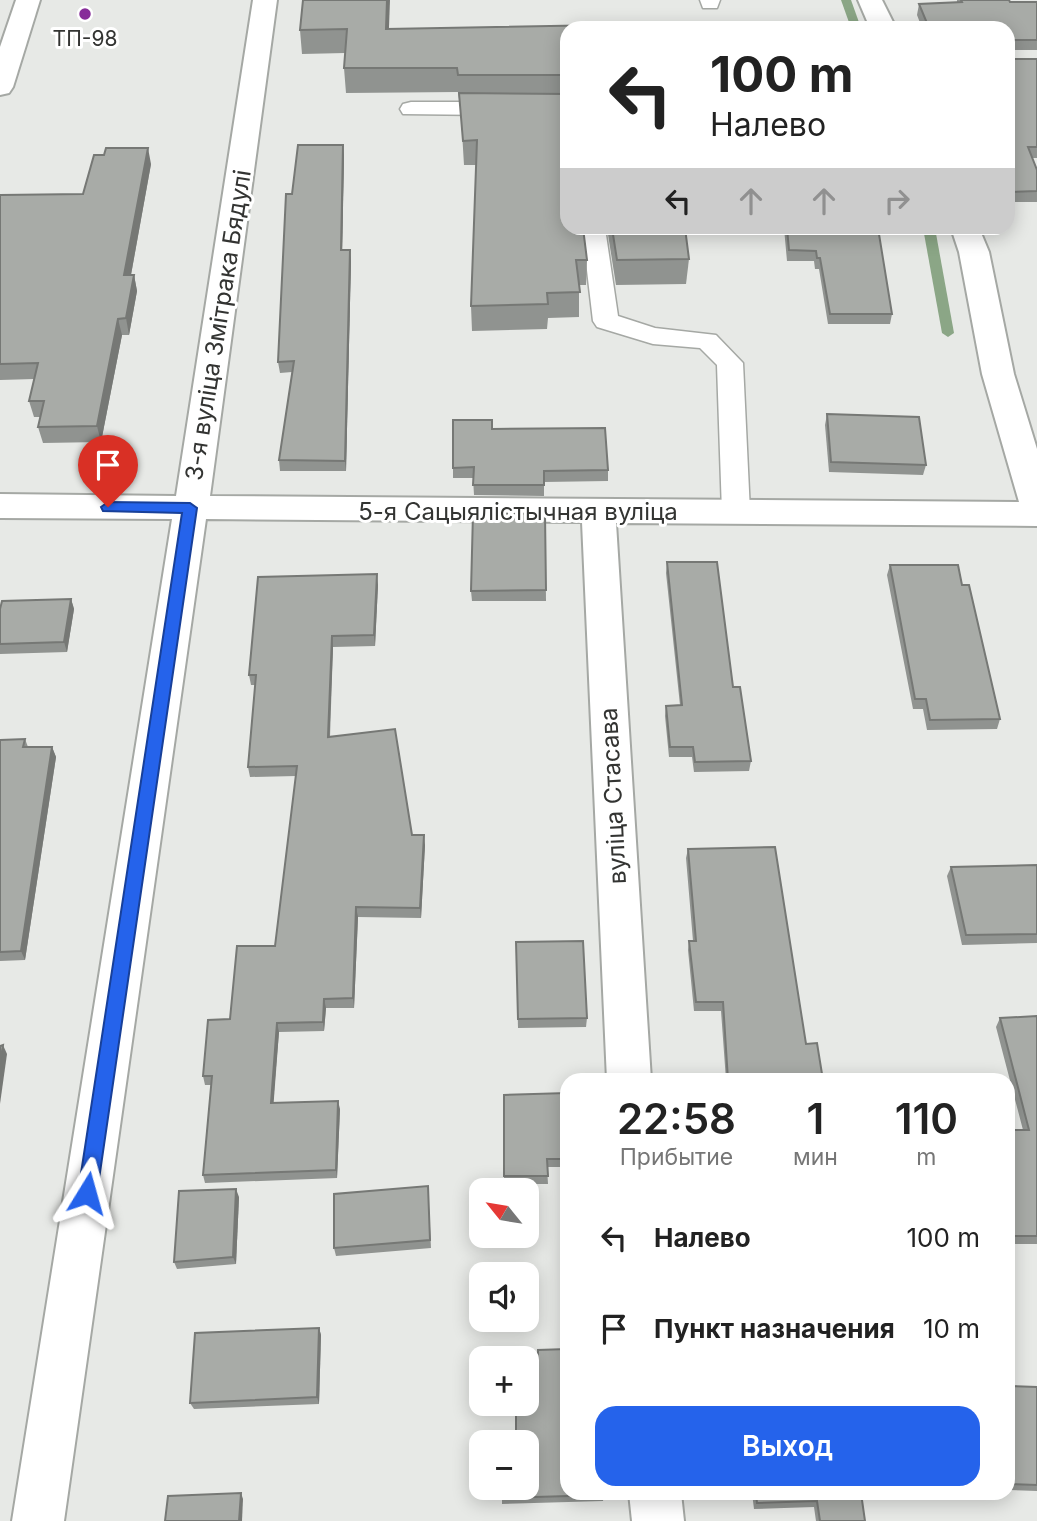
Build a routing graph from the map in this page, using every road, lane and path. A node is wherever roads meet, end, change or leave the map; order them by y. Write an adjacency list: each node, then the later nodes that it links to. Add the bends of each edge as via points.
1 (29, 0): 5 (street)
2 (265, 0): 12 (street, 3-я вуліца Змітрака Бядулі)
3 (870, 0): 4 (street)
4 (880, 21)
5 (0, 87)
6 (411, 109): 7 (lane)
7 (560, 109)
8 (594, 235): 14 (lane, via 606,321 653,336 707,341 730,363)
9 (968, 235): 10 (street, via 998,374)
10 (1037, 504)
11 (0, 506): 12 (street, 5-я Сацыялістычная вуліца)
12 (190, 508): 13 (street, 5-я Сацыялістычная вуліца); 18 (street, 3-я вуліца Змітрака Бядулі)
13 (598, 512): 14 (street, 5-я Сацыялістычная вуліца); 16 (street, вуліца Стасава)
14 (736, 512): 15 (street, 5-я Сацыялістычная вуліца)
15 (1037, 514)
16 (629, 1073)
17 (656, 1500): 19 (street)
18 (38, 1521)
19 (657, 1521)

